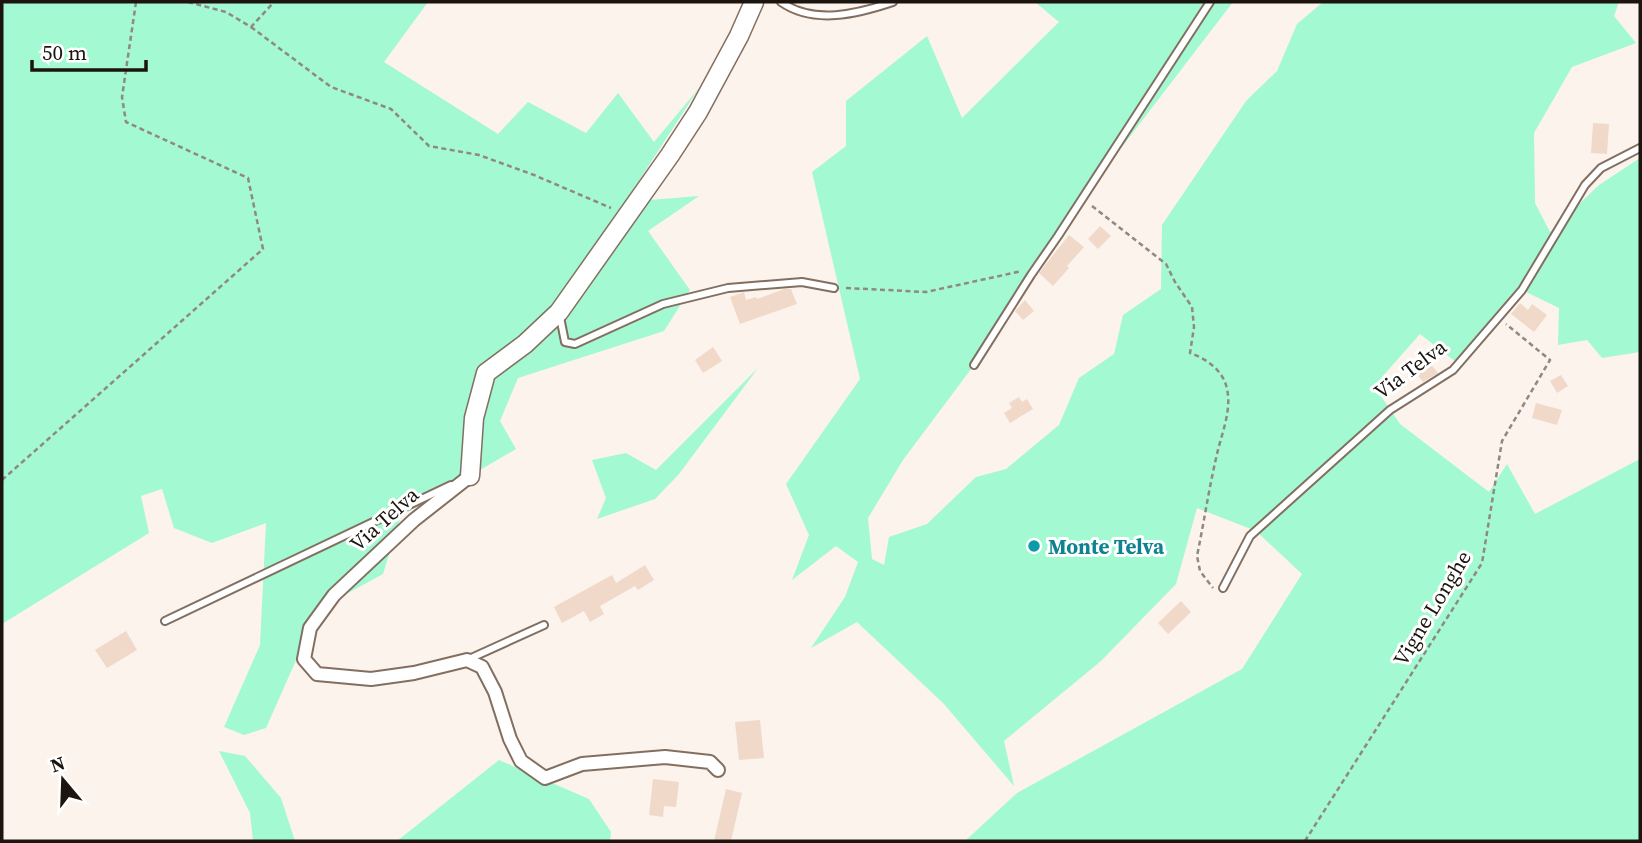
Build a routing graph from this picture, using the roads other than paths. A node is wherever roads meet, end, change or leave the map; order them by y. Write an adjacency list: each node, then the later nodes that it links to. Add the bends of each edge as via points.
1 (754, 2): 7 (street, via 698,112)
2 (780, 2): 3 (lane, via 813,15 845,15)
3 (893, 2)
4 (1210, 2): 8 (lane)
5 (1640, 148): 10 (lane, Via Telva, via 1601,168 1585,185 1522,290 1453,370 1390,410 1250,536)
6 (834, 288): 7 (lane, via 802,282 728,288 663,304 575,344 565,342)
7 (559, 312): 9 (street, via 486,373 474,418)
8 (974, 365)
9 (470, 476): 11 (lane); 13 (street, Via Telva, via 414,520 334,595 310,628 304,659 317,674 371,679)
10 (1223, 588)
11 (165, 621)
12 (544, 625): 13 (lane)
13 (467, 660): 14 (street, via 482,667 521,761 545,778 582,764 665,757 710,762)
14 (718, 770)

